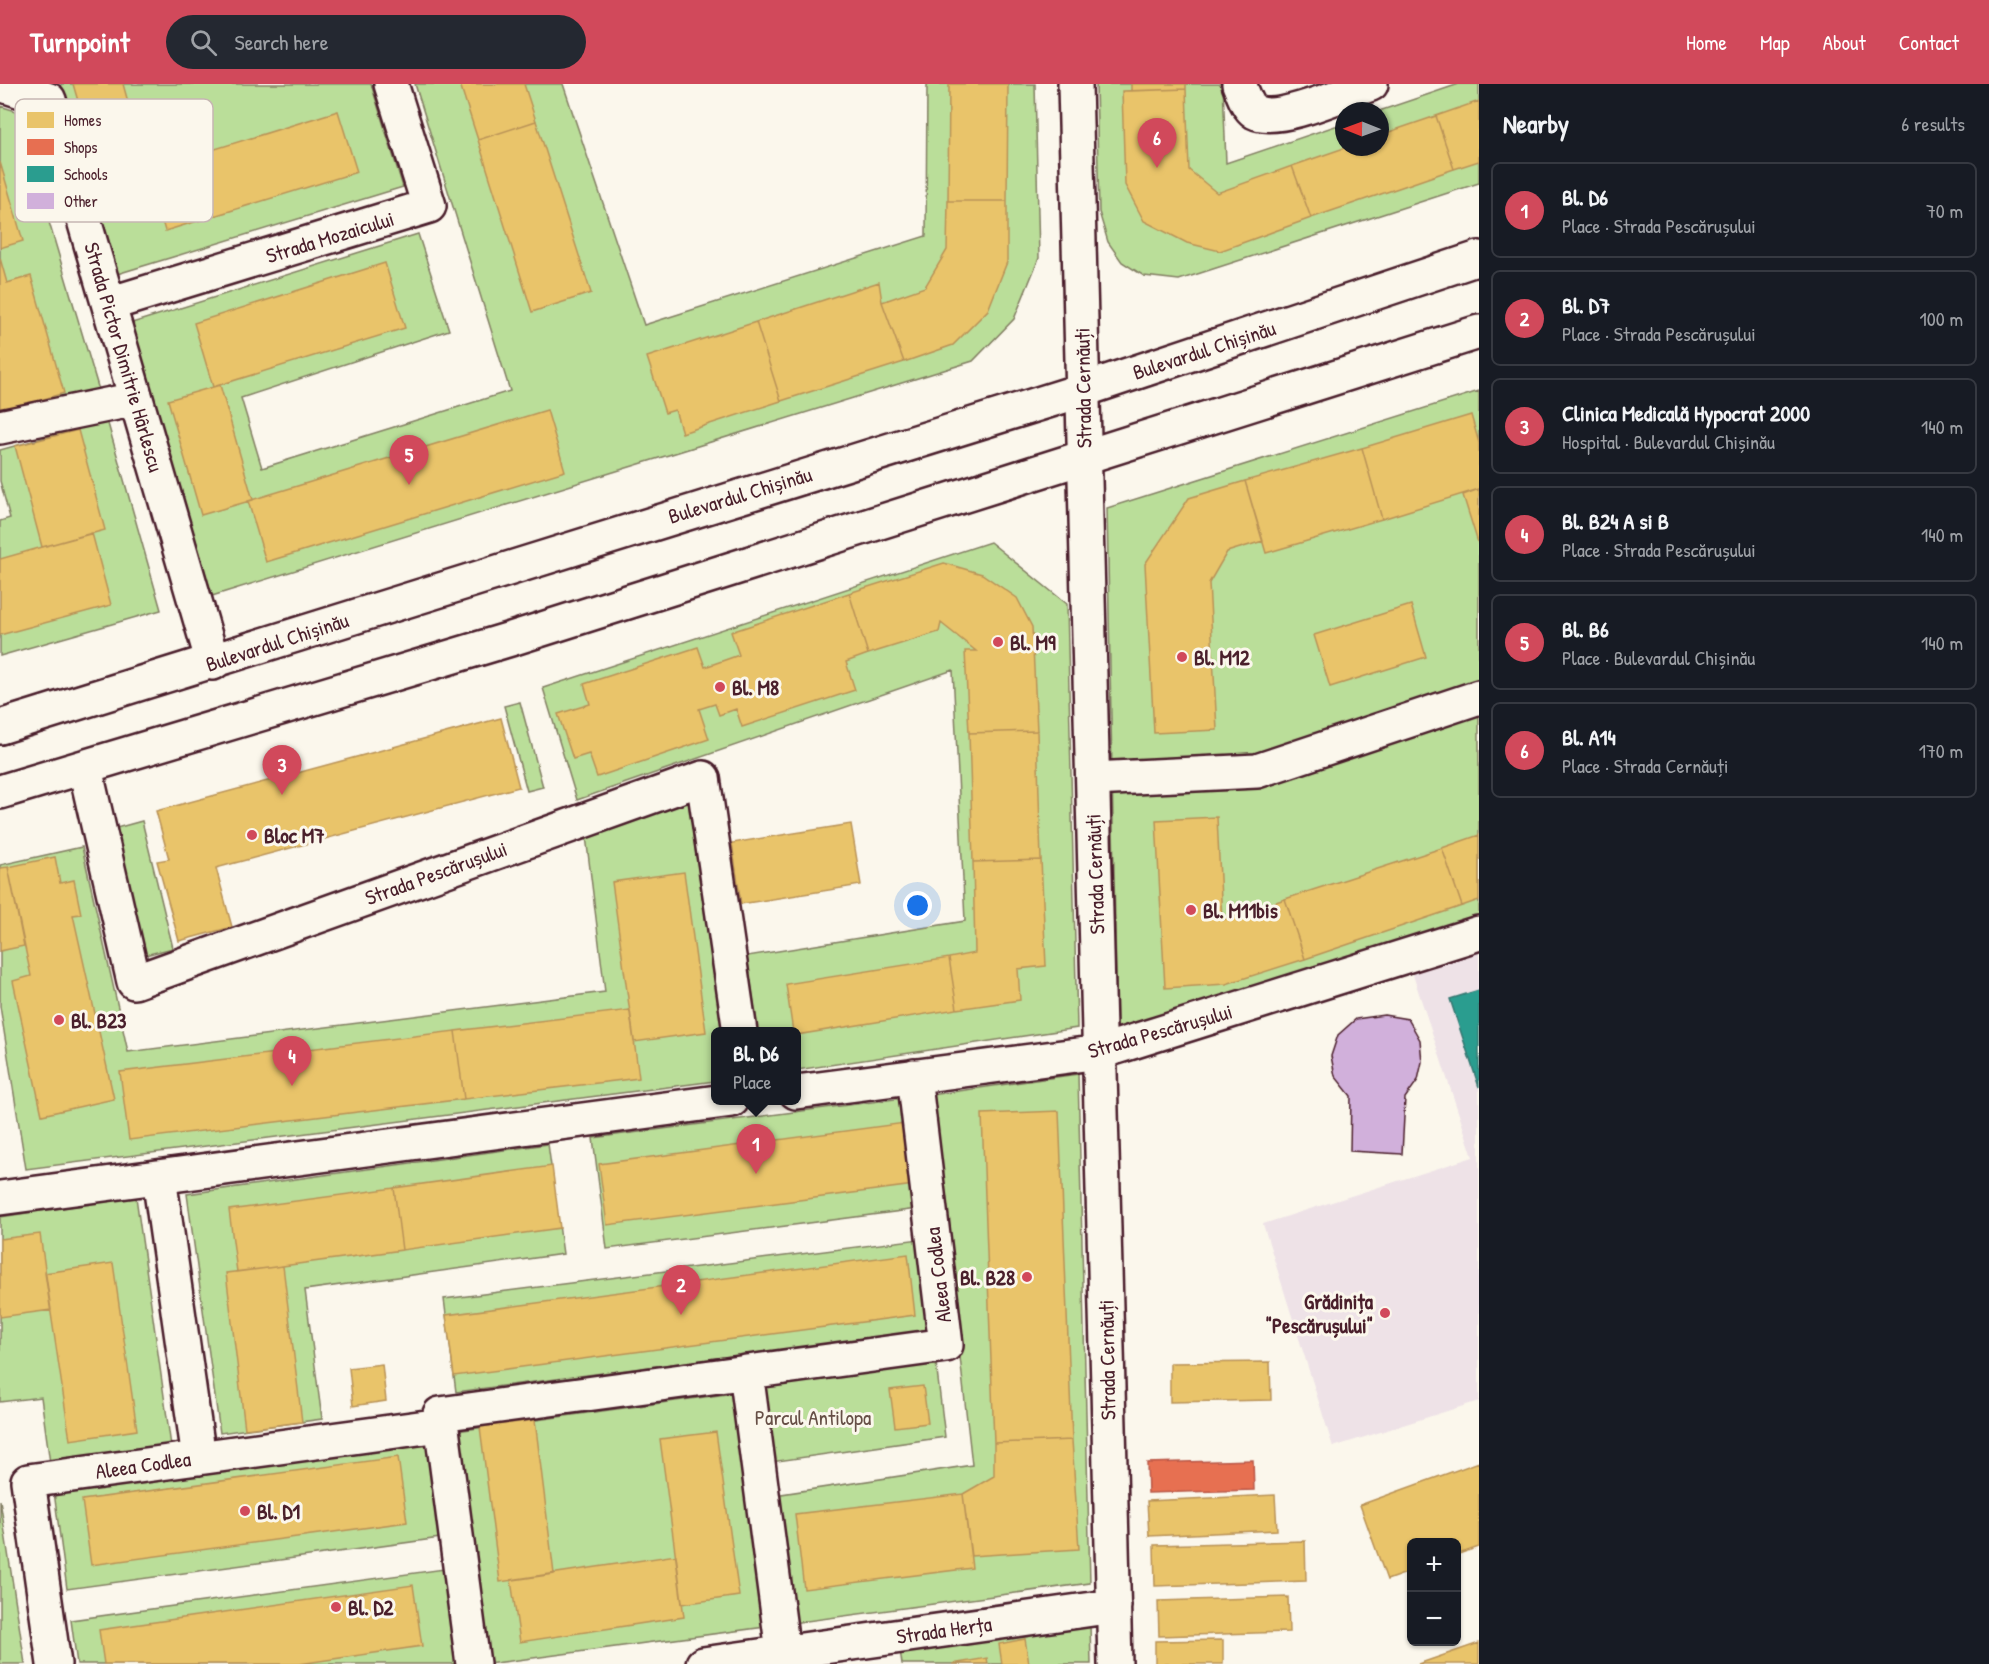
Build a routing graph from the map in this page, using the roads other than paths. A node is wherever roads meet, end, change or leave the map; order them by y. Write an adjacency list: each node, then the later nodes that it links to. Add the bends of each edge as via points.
1 (0, 84): 6 (street, Strada Pictor Dimitrie Hârlescu)
2 (391, 84): 9 (street, Strada Mozaicului, via 429,206)
3 (1075, 84): 11 (street, Strada Cernăuți)
4 (1239, 84): 5 (street, via 1255,111 1268,115 1284,114)
5 (1371, 84)
6 (46, 99)
7 (85, 222): 9 (street, Strada Pictor Dimitrie Hârlescu)
8 (1479, 258): 11 (street, Bulevardul Chișinău)
9 (109, 304): 12 (street, Strada Pictor Dimitrie Hârlescu)
10 (1479, 332): 14 (street)
11 (1083, 390): 14 (street, Strada Cernăuți); 15 (street, Bulevardul Chișinău)
12 (136, 399): 13 (street); 15 (street, Strada Pictor Dimitrie Hârlescu)
13 (0, 427)
14 (1084, 458): 18 (street); 19 (street, Strada Cernăuți)
15 (213, 663): 17 (street, Bulevardul Chișinău)
16 (1479, 697): 19 (street, via 1257,771)
17 (0, 727)
18 (86, 768): 20 (street); 22 (street, Strada Pescărușului, via 135,982 703,778)
19 (1092, 779): 23 (street, Strada Cernăuți)
20 (0, 792)
21 (1479, 933): 23 (street, Strada Pescărușului)
22 (739, 1027)
23 (1100, 1052): 24 (street, Strada Pescărușului); 32 (street, Strada Cernăuți)
24 (914, 1076): 25 (street, Strada Pescărușului); 29 (street, Aleea Codlea, via 946,1345)
25 (801, 1091)
26 (711, 1104): 27 (street)
27 (159, 1177): 28 (street); 31 (street)
28 (0, 1198)
29 (746, 1372): 30 (street, Aleea Codlea, via 440,1414); 33 (street)
30 (441, 1425): 31 (street, Aleea Codlea); 35 (street)
31 (199, 1458): 34 (street, Aleea Codlea, via 28,1481)
32 (1114, 1606): 33 (street, Strada Herța); 37 (street, Strada Cernăuți)
33 (783, 1652): 36 (street, Strada Herța)
34 (54, 1664)
35 (473, 1664)
36 (703, 1664)
37 (1115, 1664)

